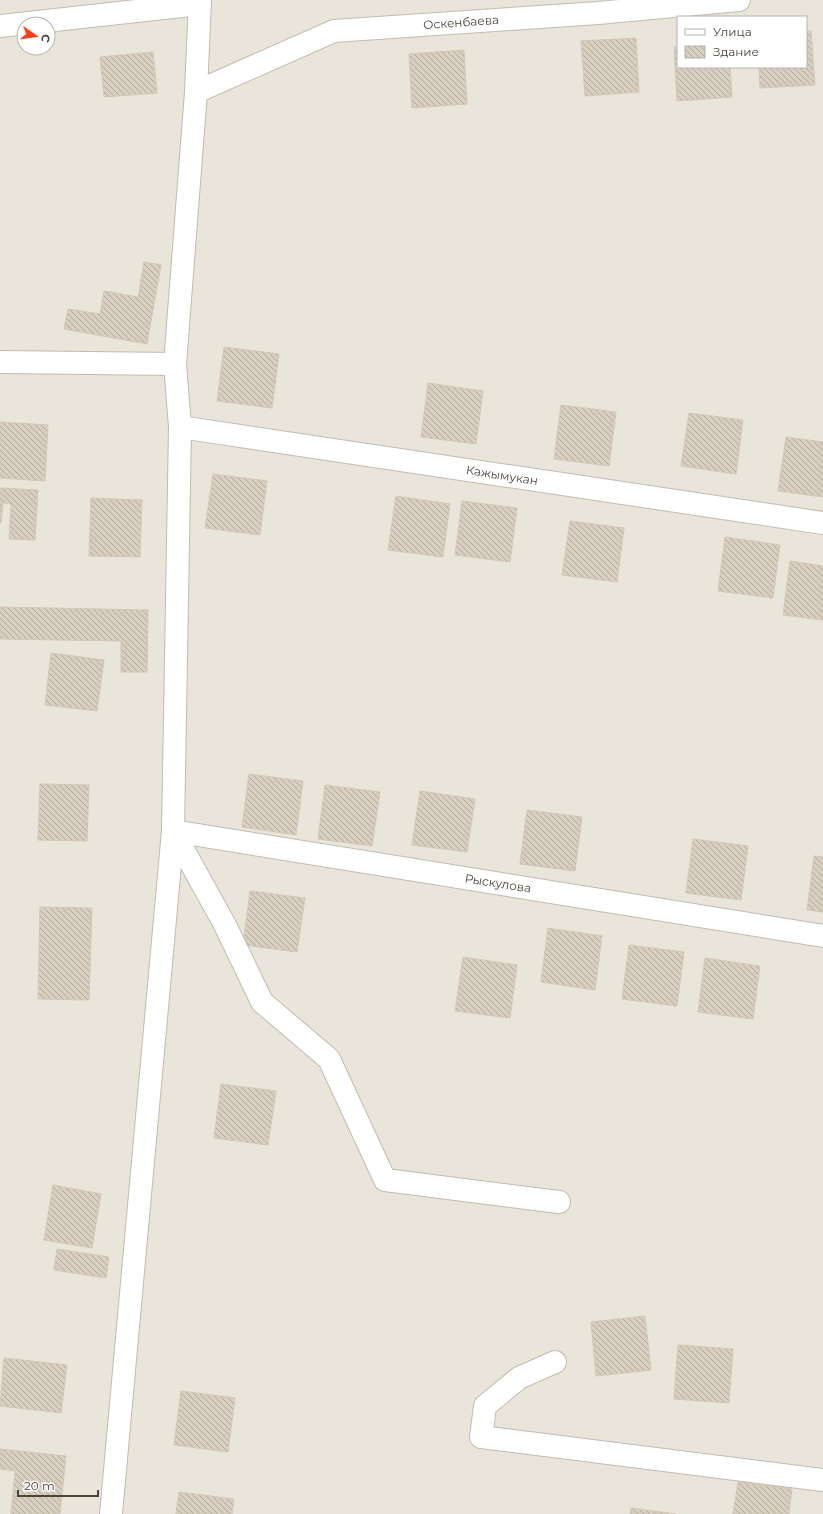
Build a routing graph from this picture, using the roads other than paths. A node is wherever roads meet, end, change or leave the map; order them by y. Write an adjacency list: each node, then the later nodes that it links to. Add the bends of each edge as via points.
1 (740, 0): 4 (street, Оскенбаева, via 590,14 334,31)
2 (200, 2): 3 (street); 4 (street)
3 (0, 26)
4 (196, 92): 6 (street)
5 (0, 362): 6 (street)
6 (174, 364): 7 (street)
7 (180, 427): 8 (street, Кажымукан); 9 (street)
8 (823, 523)
9 (173, 831): 10 (street, Рыскулова); 11 (street, via 225,925 262,1002 329,1059 385,1180); 14 (street)
10 (823, 936)
11 (559, 1202)
12 (555, 1362): 13 (street, via 519,1378 485,1406 481,1437)
13 (823, 1480)
14 (111, 1514)

